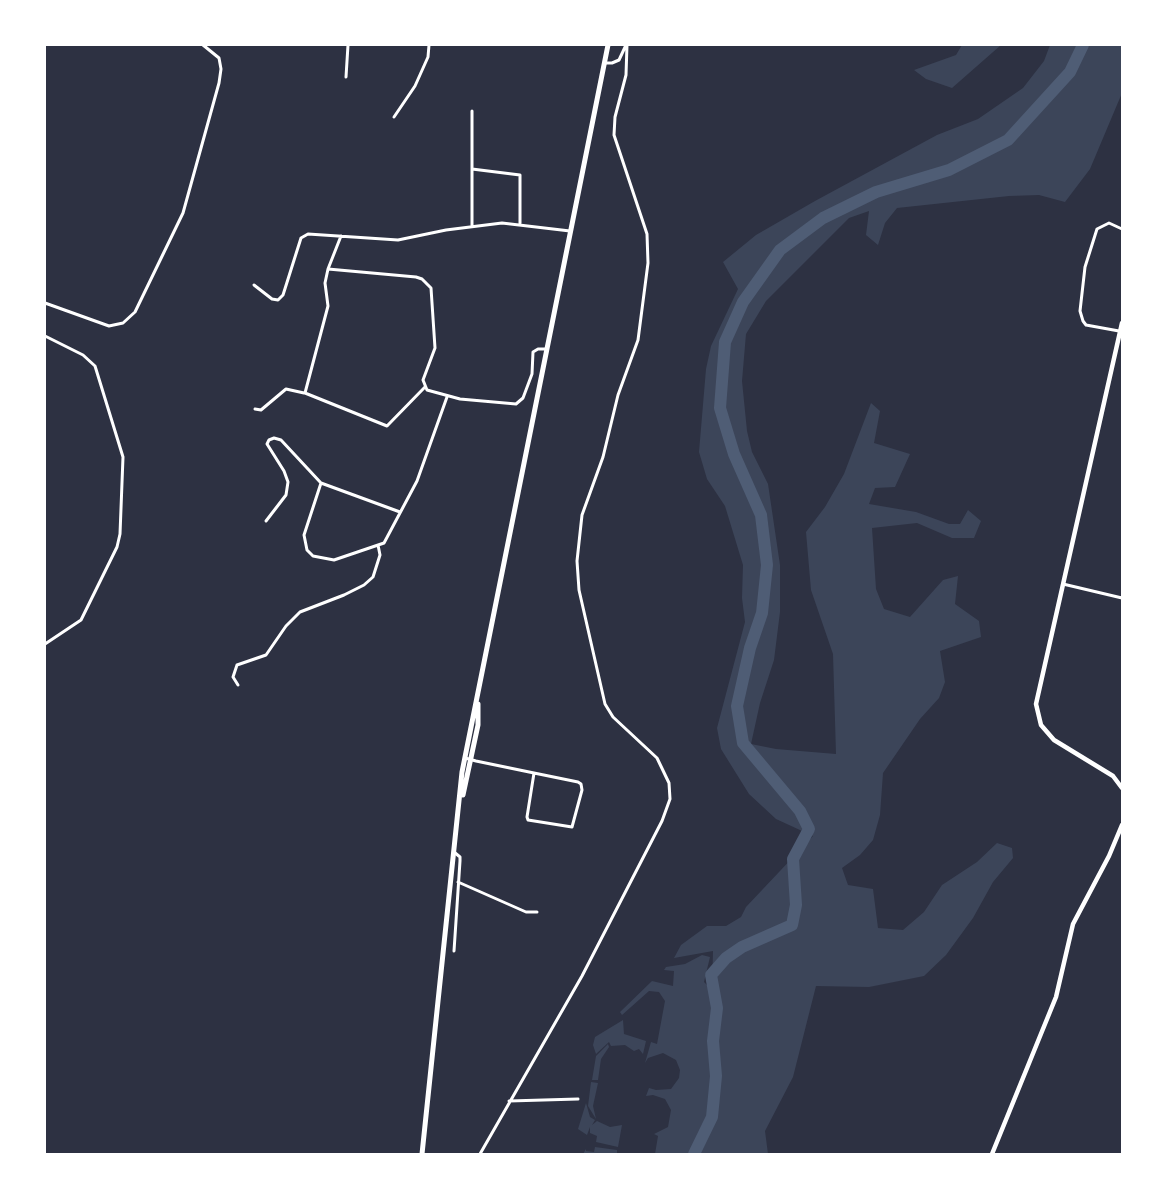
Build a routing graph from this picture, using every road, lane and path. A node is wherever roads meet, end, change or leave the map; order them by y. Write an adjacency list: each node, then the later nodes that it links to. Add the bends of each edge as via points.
1 (203, 45): 18 (street, via 219,58 219,82 183,213 135,312 123,323 109,326)
2 (348, 45): 7 (street)
3 (429, 45): 9 (street, via 415,86)
4 (608, 45): 6 (main road)
5 (627, 45): 6 (street, via 619,60); 44 (street, via 614,135 647,234 648,263 638,340 582,515 577,561 579,590 605,704 613,717 657,758 669,783 669,799 662,821 582,976)
6 (604, 63): 14 (main road)
7 (346, 77)
8 (472, 111): 10 (street)
9 (394, 117)
10 (472, 169): 11 (street, via 520,176); 12 (street)
11 (520, 224): 12 (street); 14 (street)
12 (472, 227): 15 (street, via 398,240)
13 (1122, 229): 20 (street, via 1109,223 1097,229 1085,267 1080,310 1086,325)
14 (571, 232): 22 (main road)
15 (341, 236): 16 (street); 17 (street, via 308,234 302,238 278,300)
16 (328, 268): 23 (street, via 416,277 431,288 435,348 423,380); 24 (street, via 328,306)
17 (255, 285)
18 (45, 303)
19 (1122, 323): 20 (street)
20 (1119, 331): 31 (street)
21 (45, 336): 33 (street, via 83,355 94,366 123,453 117,547 81,620)
22 (547, 349): 25 (street, via 538,349 531,355 532,374 520,401 511,404); 35 (main road)
23 (425, 387): 24 (street, via 387,426); 25 (street)
24 (304, 393): 26 (street, via 286,389 261,410)
25 (447, 397): 28 (street, via 417,481)
26 (255, 409)
27 (321, 483): 28 (street); 29 (street, via 281,440 269,440 267,444 288,482 286,495); 30 (street, via 304,535 307,550 323,560 334,560)
28 (400, 512): 30 (street, via 384,543)
29 (266, 521)
30 (378, 545): 34 (street, via 379,561 373,577 344,595 300,612 266,655 237,666 233,677)
31 (1063, 584): 32 (street); 37 (street, via 1037,714 1054,741 1113,776)
32 (1122, 598)
33 (45, 644)
34 (238, 685)
35 (468, 759): 36 (street); 39 (main road)
36 (534, 773): 36 (street, via 581,784 572,827 528,820)
37 (1122, 788)
38 (1122, 825): 47 (street, via 1073,924 1056,997)
39 (453, 851): 40 (street, via 460,856); 45 (main road)
40 (457, 882): 41 (street, via 526,912); 42 (street)
41 (537, 912)
42 (454, 951)
43 (578, 1099): 44 (street)
44 (509, 1101): 46 (street)
45 (422, 1154)
46 (480, 1154)
47 (992, 1154)

